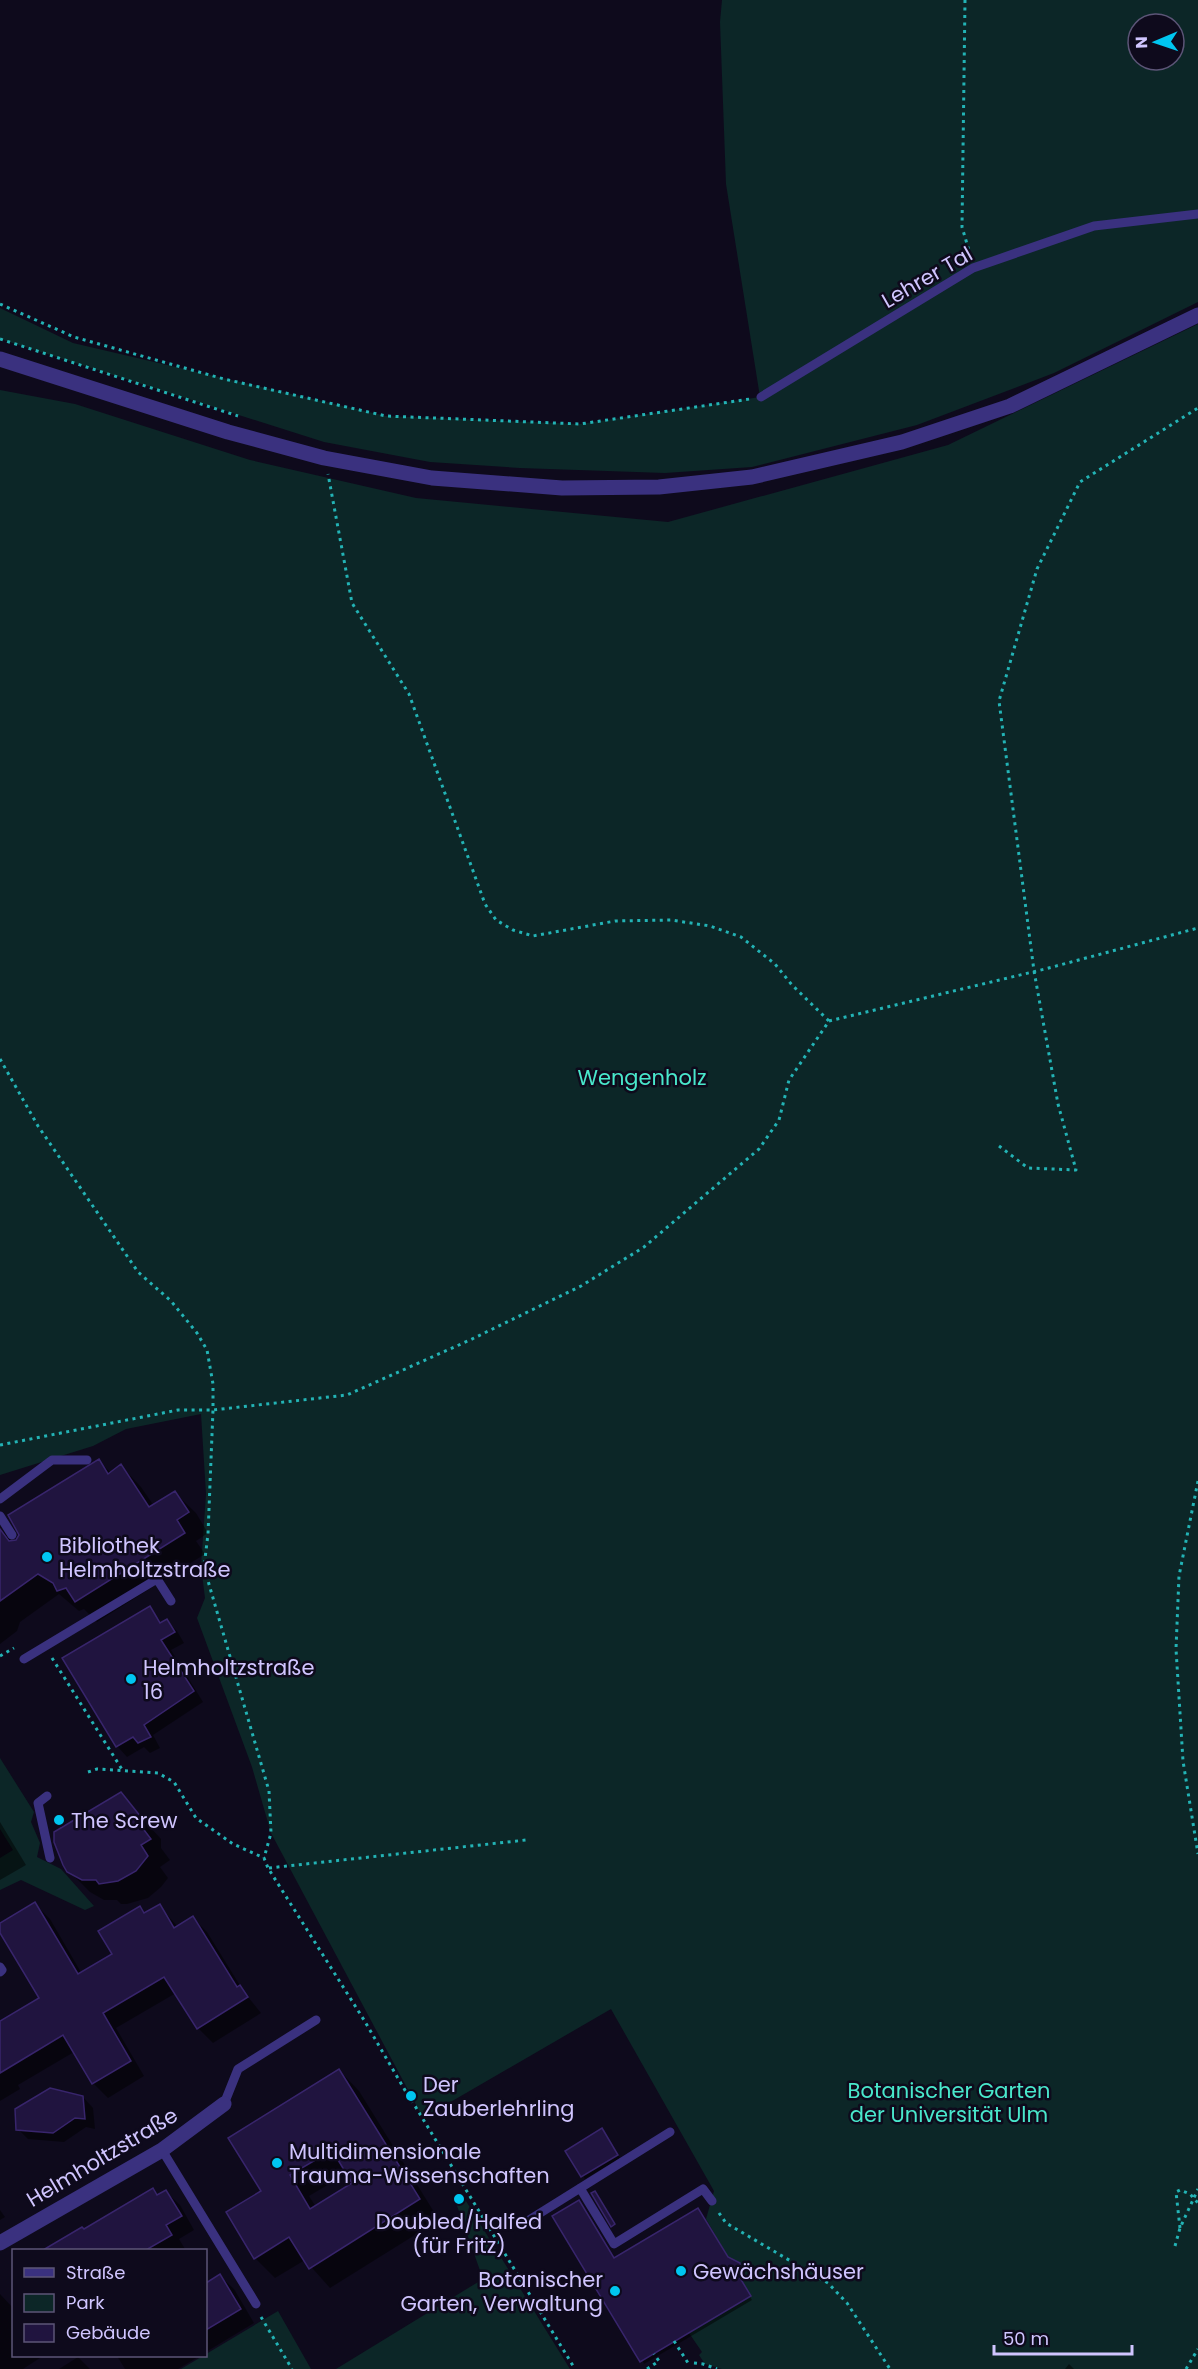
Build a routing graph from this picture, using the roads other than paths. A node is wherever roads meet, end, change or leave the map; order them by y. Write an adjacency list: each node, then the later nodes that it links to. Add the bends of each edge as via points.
1 (1198, 214): 4 (lane, Lehrer Tal, via 1094,226 973,268)
2 (1198, 315): 3 (street, via 1010,406 902,442 752,477 659,487 562,488 432,478 324,458 228,432)
3 (0, 358)
4 (761, 397)
5 (87, 1460): 6 (lane, via 52,1460)
6 (0, 1499)
7 (0, 1516): 8 (lane)
8 (12, 1535)
9 (171, 1601): 10 (lane, via 157,1579)
10 (24, 1659)
11 (47, 1796): 12 (lane, via 38,1803)
12 (50, 1858)
13 (0, 1967): 14 (lane)
14 (0, 1972)
15 (316, 2020): 16 (lane, via 238,2069)
16 (224, 2104): 18 (street, Helmholtzstraße)
17 (669, 2132): 19 (lane)
18 (162, 2151): 22 (street, Helmholtzstraße); 23 (lane)
19 (580, 2188): 20 (lane, via 614,2244 703,2189); 21 (lane)
20 (712, 2201)
21 (529, 2220)
22 (0, 2243)
23 (257, 2308)

